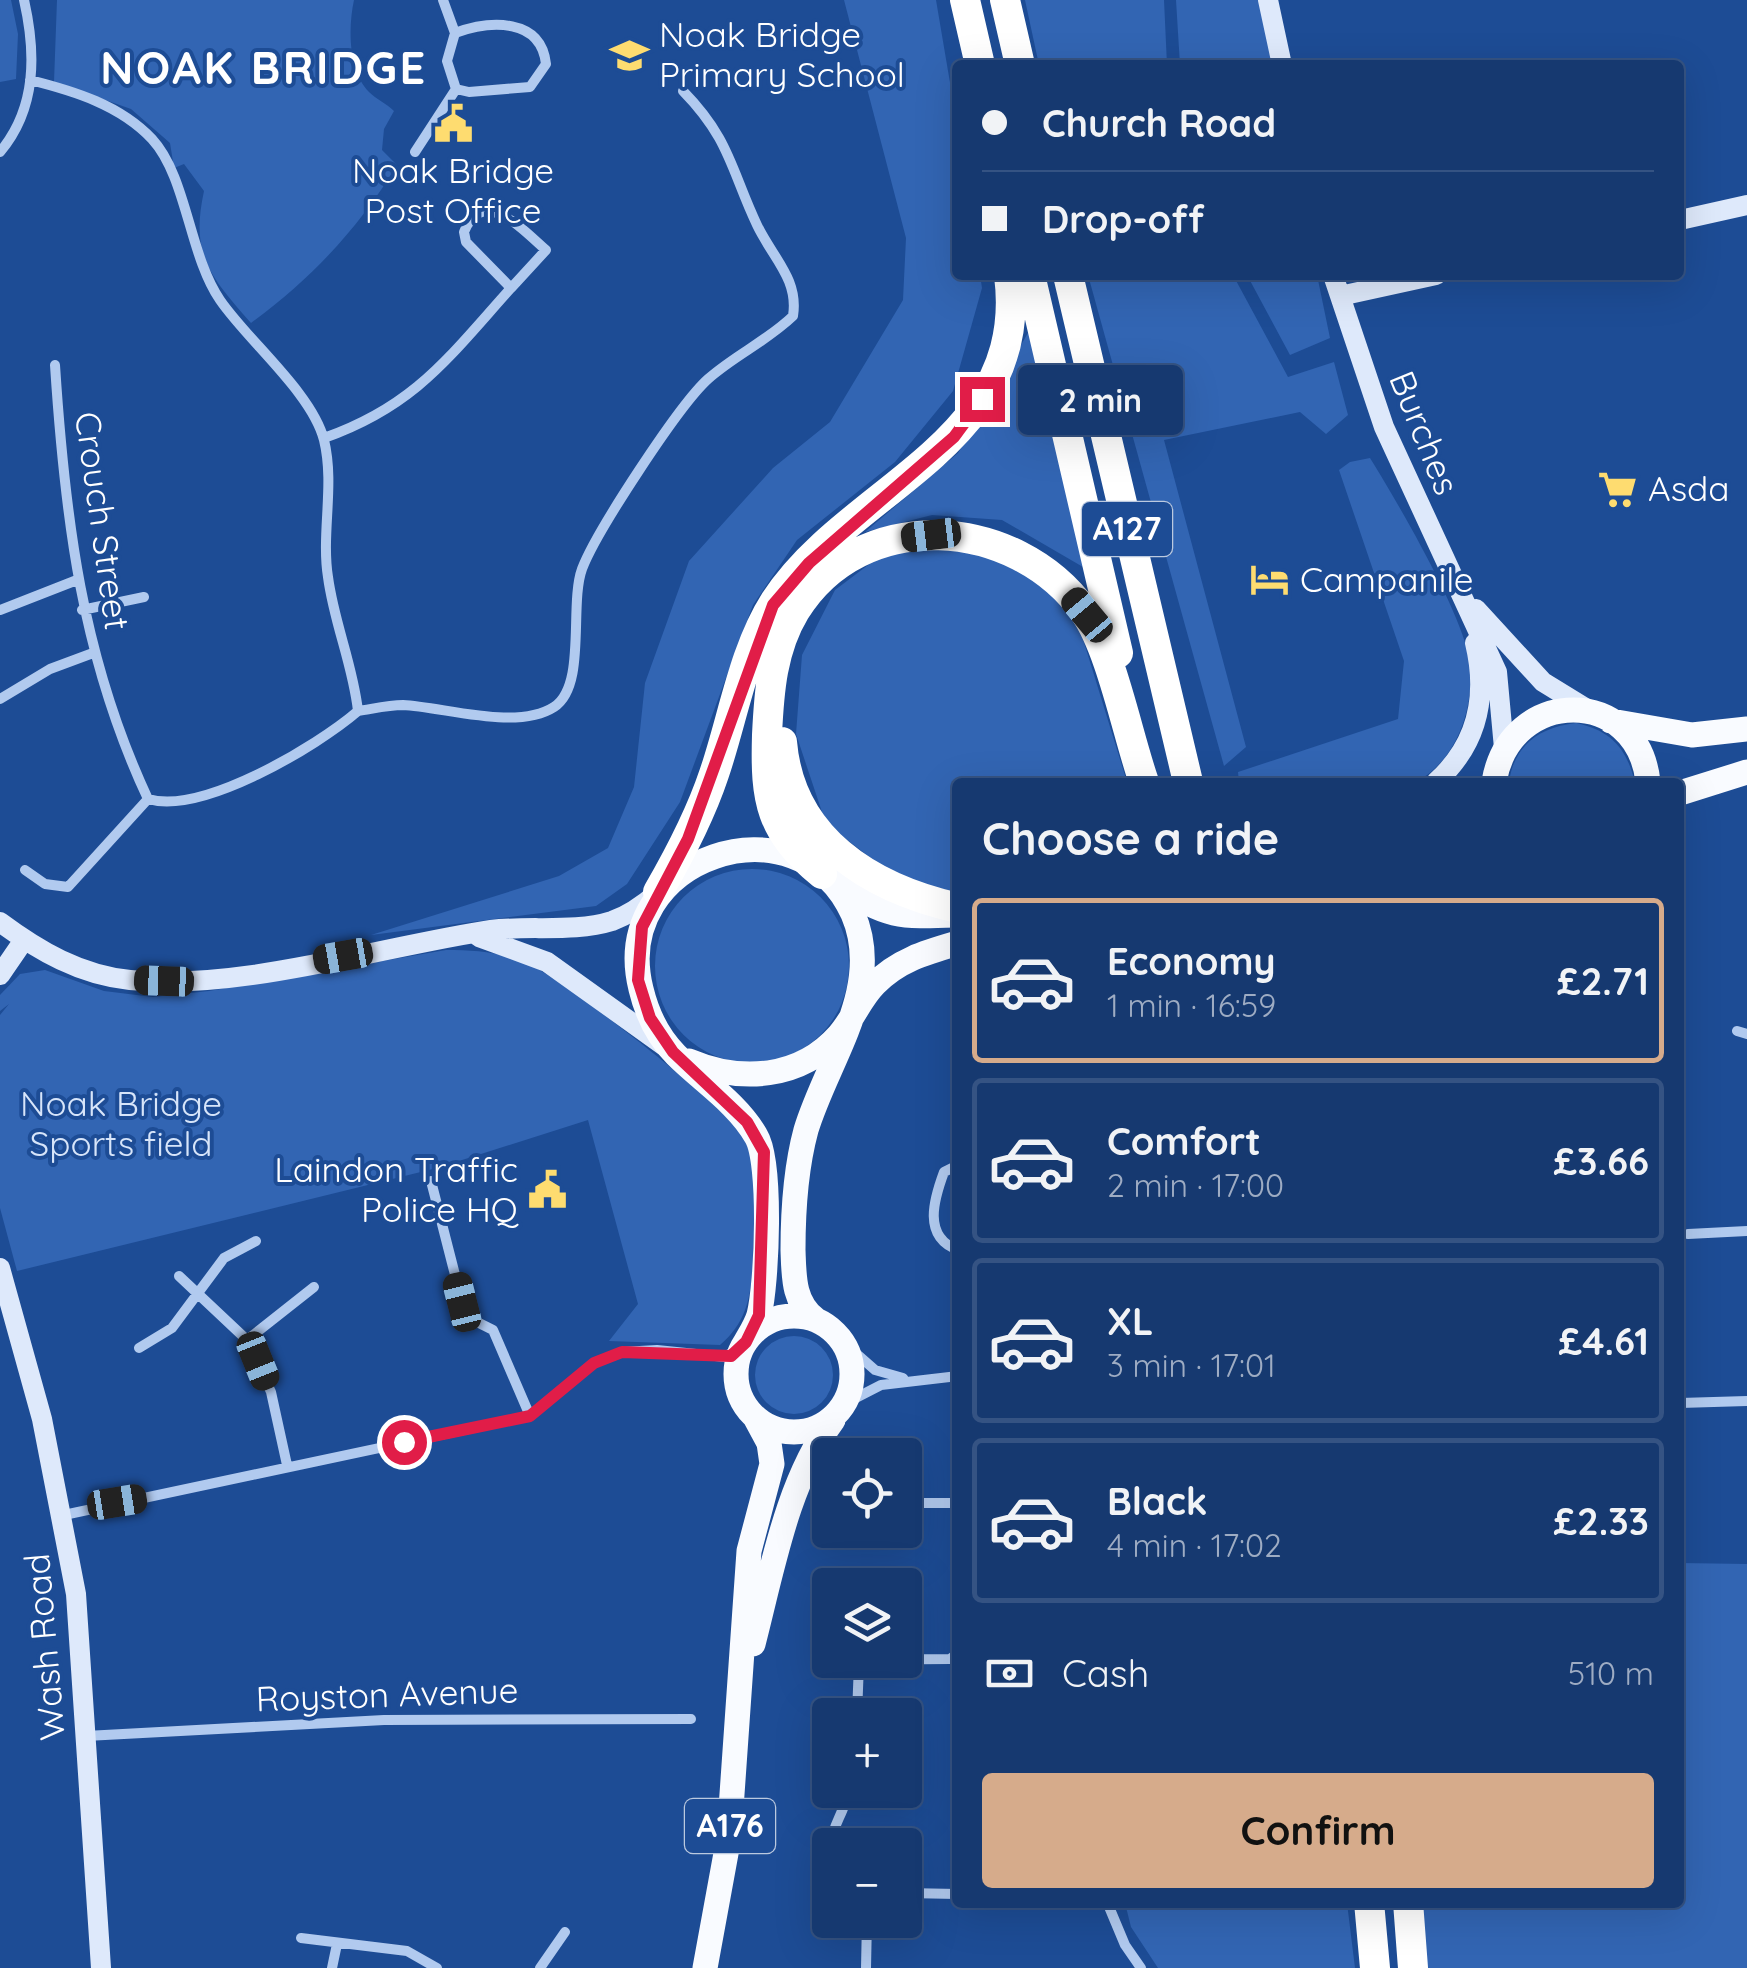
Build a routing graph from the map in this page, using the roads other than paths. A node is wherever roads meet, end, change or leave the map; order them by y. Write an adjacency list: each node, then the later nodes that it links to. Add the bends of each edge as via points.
1 (24, 0): 12 (street, via 34,49)
2 (442, 0): 7 (street)
3 (958, 0): 8 (highway)
4 (965, 0): 9 (highway)
5 (1005, 0): 10 (highway)
6 (1268, 0): 11 (street)
7 (455, 33): 13 (street, via 446,61); 13 (street, via 513,25 544,44 546,64 530,86)
8 (966, 60)
9 (979, 60)
10 (1019, 60)
11 (1281, 60)
12 (30, 80): 15 (street, via 22,114); 27 (street, via 110,108 156,144 220,300)
13 (456, 88): 16 (street)
14 (683, 91): 36 (street, via 730,153 758,226 793,284 794,316 708,379 592,547 577,594 570,682 559,702 539,714 478,716 402,705)
15 (0, 152)
16 (414, 152)
17 (1747, 206): 18 (street)
18 (1684, 219)
19 (1010, 280): 50 (highway, via 1006,346 971,418 790,580 773,605 688,839)
20 (1031, 280): 41 (highway, A127)
21 (1069, 280): 43 (highway, A127)
22 (1335, 280): 25 (street, Burches)
23 (1413, 280): 25 (street)
24 (511, 288): 24 (street, via 466,242 464,232 477,214 503,213 546,250); 27 (street, via 396,406)
25 (1340, 296): 30 (street, Burches, via 1384,427)
26 (55, 366): 29 (street, Crouch Street)
27 (324, 438): 36 (street, via 327,575)
28 (824, 579): 42 (highway, A127, via 884,543 931,535 991,541 1041,566 1087,615); 49 (highway, A127, via 797,608 780,642 766,770 769,802 784,837); 51 (highway, A127, via 793,632 783,676 781,738 789,785 806,818 849,862)
29 (77, 580): 32 (street); 33 (street, Crouch Street)
30 (1458, 588): 37 (street, Burches, via 1535,675); 39 (street, Burches, via 1497,672); 44 (street, via 1480,666 1480,706 1468,744)
31 (144, 597): 33 (street)
32 (0, 610)
33 (82, 610): 34 (street, Crouch Street)
34 (93, 653): 35 (street); 47 (street, Crouch Street)
35 (0, 699)
36 (358, 711): 47 (street, via 214,795 186,803)
37 (1603, 717): 38 (main road, via 1692,735); 39 (main road, via 1550,712 1524,726); 45 (main road, via 1638,747)
38 (1747, 728)
39 (1499, 764)
40 (1747, 772): 46 (main road)
41 (1145, 778)
42 (1145, 778)
43 (1187, 778)
44 (1439, 778)
45 (1647, 778)
46 (1684, 793)
47 (148, 799): 48 (street, via 68,887 45,884)
48 (25, 870)
49 (822, 874): 50 (main road, via 790,855 734,851 704,860); 52 (main road, via 874,910 902,916); 58 (main road, via 848,904 860,934 864,970)
50 (658, 892): 54 (street, via 634,911 598,924); 59 (main road, via 642,927 638,980 650,1018)
51 (952, 909)
52 (952, 912)
53 (0, 922): 55 (street)
54 (465, 936): 55 (street, via 198,981 100,974); 59 (street, via 508,944 547,962)
55 (24, 940): 57 (street)
56 (952, 945): 58 (main road, via 891,970)
57 (0, 974)
58 (850, 1021): 59 (main road, via 813,1058 773,1073 720,1072); 70 (main road, via 800,1155 794,1275 802,1306)
59 (673, 1052): 73 (main road, via 747,1122 764,1152 761,1302)
60 (952, 1169): 65 (street, via 944,1172 934,1199 932,1224)
61 (430, 1181): 80 (street, via 462,1302 473,1320 493,1330)
62 (1747, 1231): 63 (street)
63 (1688, 1234)
64 (256, 1240): 69 (street, via 224,1258)
65 (952, 1248)
66 (0, 1268): 85 (street, Wash Road)
67 (179, 1276): 69 (street)
68 (314, 1287): 71 (street)
69 (196, 1294): 71 (street); 74 (street, via 172,1328)
70 (815, 1319): 72 (main road); 73 (main road, via 773,1320)
71 (248, 1340): 82 (street, via 271,1392)
72 (842, 1341): 76 (street, via 875,1370); 79 (main road, via 852,1374)
73 (746, 1342): 80 (street, via 725,1357 622,1352 594,1363); 81 (main road, via 736,1372)
74 (138, 1348)
75 (952, 1376): 76 (street)
76 (908, 1380): 79 (street)
77 (1747, 1401): 78 (street)
78 (1684, 1402)
79 (842, 1407): 81 (main road, via 800,1432); 88 (main road, A176, via 797,1492)
80 (530, 1416): 82 (street)
81 (755, 1417): 88 (main road, A176, via 772,1464 749,1552)
82 (286, 1465): 85 (street)
83 (922, 1503): 84 (street)
84 (952, 1503)
85 (64, 1514): 90 (street, Wash Road)
86 (952, 1658): 87 (street)
87 (922, 1661)
88 (742, 1683): 106 (main road, A176, via 729,1838)
89 (691, 1718): 90 (street, Royston Avenue, via 384,1720)
90 (86, 1736): 102 (street, Wash Road)
91 (846, 1808): 92 (street)
92 (832, 1828)
93 (922, 1893): 94 (street)
94 (952, 1894)
95 (1110, 1908): 108 (street, via 1124,1946)
96 (1370, 1908): 109 (highway)
97 (1408, 1908): 110 (highway)
98 (565, 1932): 105 (street)
99 (301, 1938): 101 (street)
100 (867, 1938): 107 (street)
101 (337, 1944): 103 (street); 104 (street, via 407,1950)
102 (101, 1968)
103 (332, 1968)
104 (437, 1968)
105 (540, 1968)
106 (705, 1968)
107 (866, 1968)
108 (1141, 1968)
109 (1375, 1968)
110 (1413, 1968)

